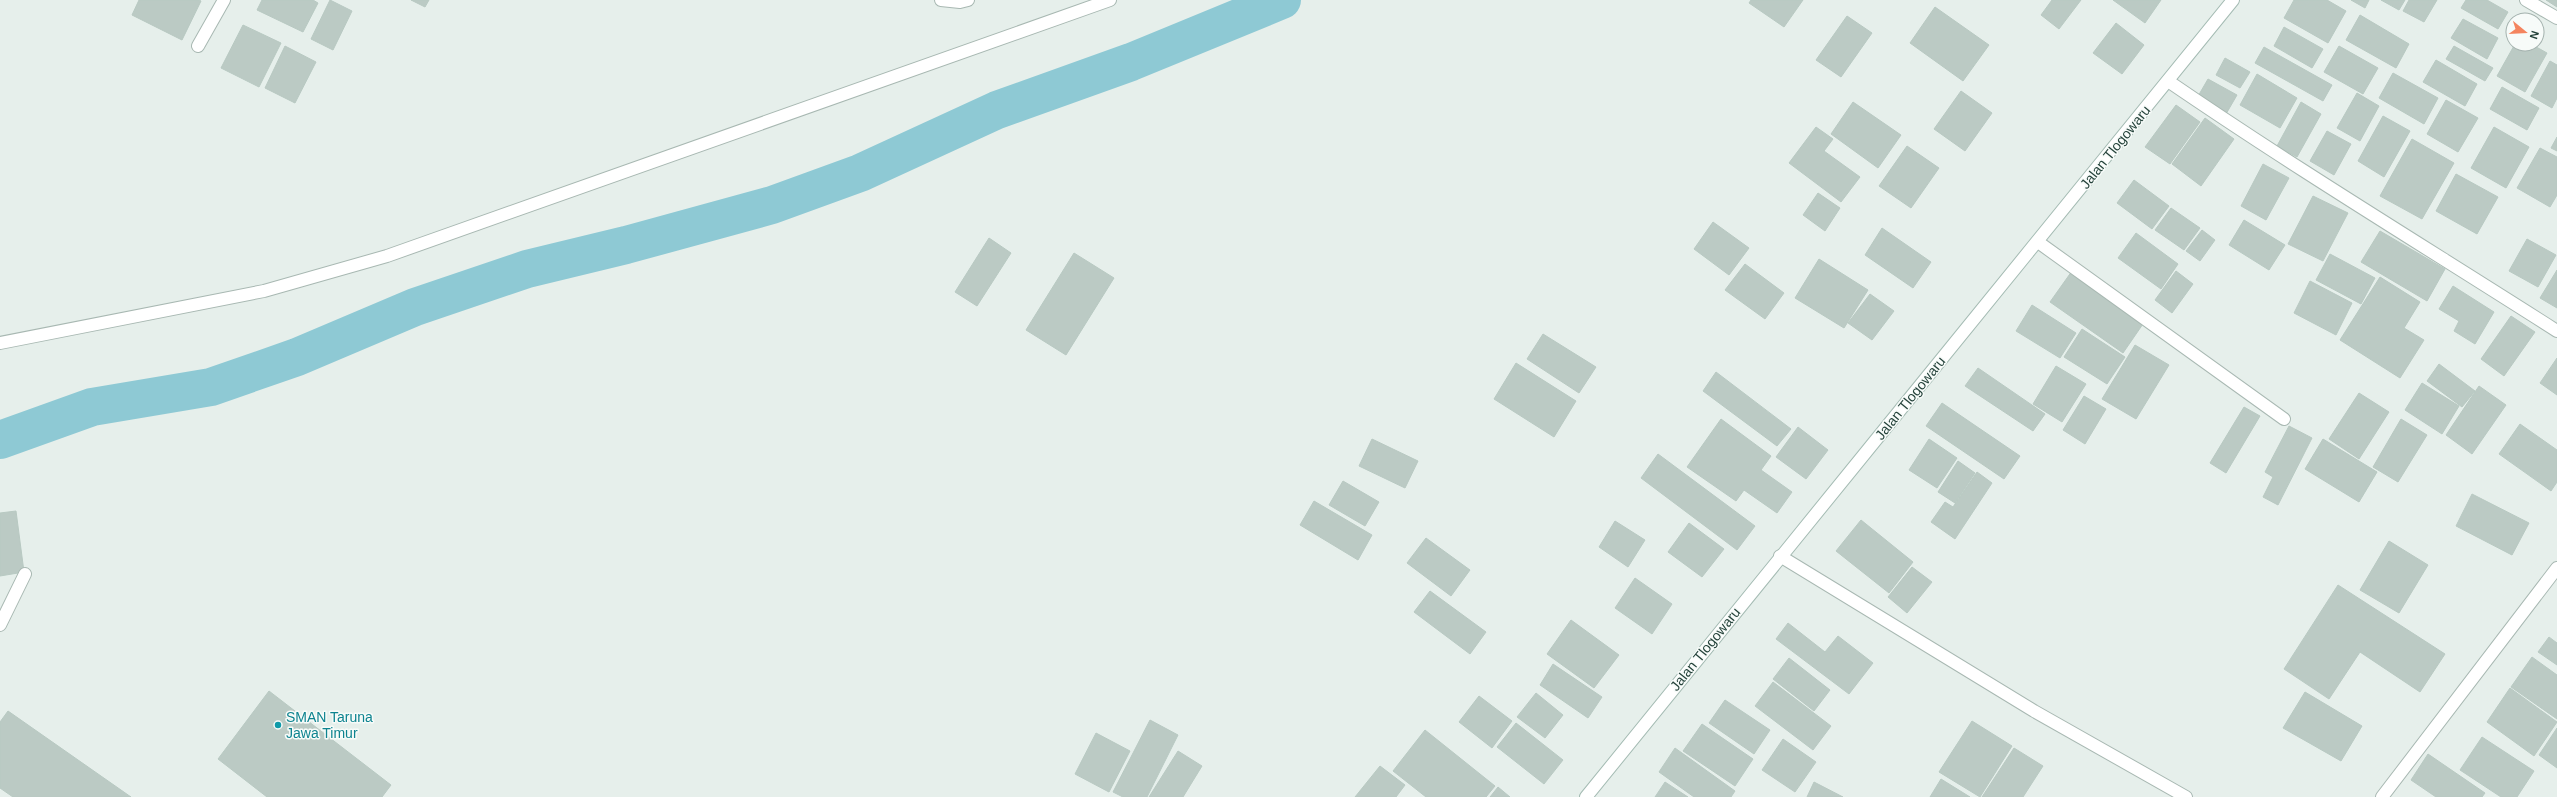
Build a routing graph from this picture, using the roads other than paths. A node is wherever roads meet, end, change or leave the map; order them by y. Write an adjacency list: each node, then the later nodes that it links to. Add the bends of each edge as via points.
1 (224, 0): 8 (street)
2 (941, 0): 3 (street)
3 (968, 0)
4 (1110, 0): 12 (street, via 387,256 264,291)
5 (2233, 0): 9 (street, Jalan Tlogowaru)
6 (2526, 0): 7 (street)
7 (2557, 18)
8 (198, 46)
9 (2168, 81): 10 (street, Jalan Tlogowaru); 11 (street, via 2265,147 2326,183)
10 (2038, 242): 13 (street); 14 (street, Jalan Tlogowaru)
11 (2557, 331)
12 (0, 343)
13 (2284, 419)
14 (1780, 556): 18 (street, Jalan Tlogowaru); 19 (street, via 2034,711)
15 (2557, 568): 20 (street)
16 (25, 574): 17 (street)
17 (0, 625)
18 (1586, 797)
19 (2186, 797)
20 (2382, 797)

